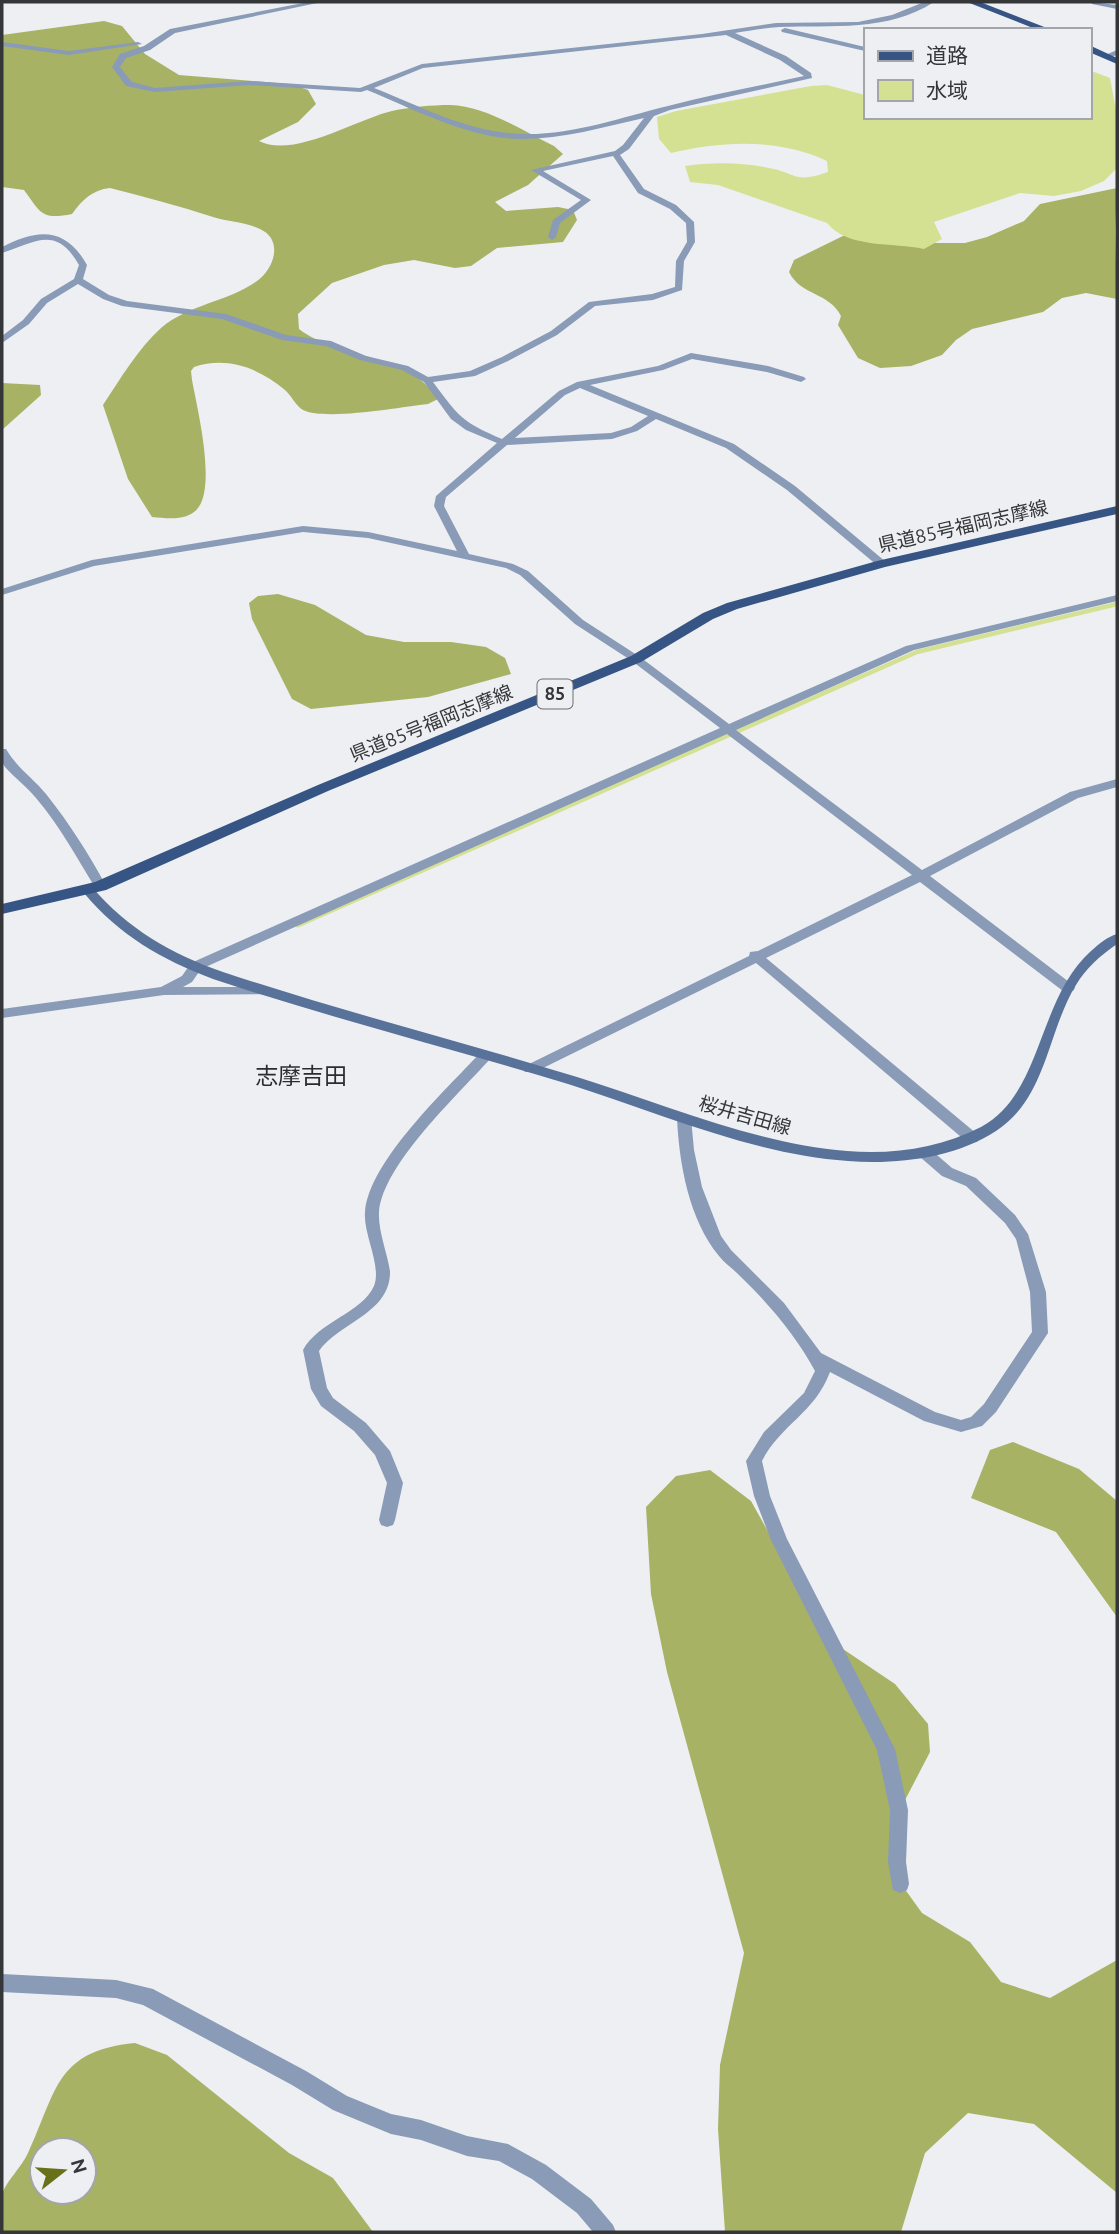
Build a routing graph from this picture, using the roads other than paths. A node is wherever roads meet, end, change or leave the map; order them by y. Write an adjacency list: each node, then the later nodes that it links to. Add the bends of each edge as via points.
1 (318, 2): 9 (street, via 184,28)
2 (930, 2): 6 (street, via 872,22)
3 (972, 2): 7 (main road)
4 (1095, 2): 5 (street)
5 (1117, 7)
6 (759, 27): 8 (street); 11 (street)
7 (1042, 28)
8 (726, 32): 15 (street, via 422,66); 16 (street, via 783,58 808,78)
9 (157, 42): 10 (street, via 69,53); 15 (street, via 118,59 116,67 122,79 135,86 169,90 249,83)
10 (2, 44)
11 (864, 49)
12 (1091, 49): 13 (main road)
13 (1112, 54): 14 (main road)
14 (1117, 61)
15 (368, 88): 16 (street, via 504,135 542,135)
16 (651, 114): 17 (street, via 626,147)
17 (615, 153): 18 (street, via 535,170 587,200 556,222); 23 (street, via 636,187 690,222 691,242 680,261 679,288 653,297 592,303 554,333 505,359 472,374)
18 (552, 237)
19 (2, 250): 20 (street, via 32,236 55,236 78,254 83,265)
20 (78, 280): 21 (street, via 44,301); 23 (street, via 125,304 223,316 285,338 328,343 405,368)
21 (2, 340)
22 (801, 379): 24 (street, via 691,356 651,370)
23 (427, 380): 26 (street, via 454,416 478,433)
24 (580, 384): 25 (street); 26 (street, via 549,401)
25 (654, 416): 26 (street, via 612,436); 29 (street, via 712,437 766,470)
26 (502, 442): 28 (street, via 441,496 439,506)
27 (1117, 510): 29 (main road, 県道85号福岡志摩線 / 85)
28 (464, 555): 30 (street, via 342,531 303,529 92,563); 32 (street, via 524,573 579,622)
29 (882, 564): 32 (main road, 県道85号福岡志摩線 / 85, via 720,611)
30 (2, 592)
31 (1117, 598): 33 (street, via 910,648)
32 (636, 659): 33 (street); 37 (main road, 県道85号福岡志摩線 / 85)
33 (726, 729): 36 (street); 41 (street)
34 (2, 752): 37 (street, via 5,761 41,794 89,864)
35 (1117, 783): 36 (street, via 1074,794)
36 (919, 877): 40 (street); 42 (street)
37 (94, 888): 38 (main road, 県道85号福岡志摩線 / 85); 41 (main road, 桜井吉田線, via 118,922 144,941)
38 (2, 909)
39 (1117, 938): 42 (main road, 桜井吉田線, via 1088,962)
40 (755, 955): 47 (street); 49 (street)
41 (197, 966): 43 (street, via 187,979); 44 (main road, 桜井吉田線)
42 (1068, 988): 49 (main road, 桜井吉田線, via 1037,1072 1014,1108)
43 (164, 991): 44 (street, 桜井吉田線); 45 (street, 桜井吉田線)
44 (268, 991): 46 (main road, 桜井吉田線)
45 (2, 1014)
46 (485, 1056): 47 (main road, 桜井吉田線); 52 (street, via 391,1164 377,1188 372,1234 384,1274 382,1285 356,1312 320,1335 311,1350 327,1402 382,1451 395,1483)
47 (530, 1069): 48 (main road, 桜井吉田線)
48 (684, 1118): 50 (main road, 桜井吉田線, via 809,1152 874,1157); 51 (street, via 700,1200 717,1243)
49 (972, 1138): 50 (main road, 桜井吉田線)
50 (925, 1153): 51 (street, via 947,1172 971,1182 1023,1238 1038,1292 1040,1333 990,1408 976,1422 961,1426 930,1417)
51 (817, 1358): 53 (street, via 823,1371 819,1386 802,1408 768,1437 754,1461 779,1540 886,1749 899,1810)
52 (387, 1520)
53 (900, 1884)
54 (2, 1983): 55 (street, via 116,1989 146,1996 340,2103 391,2124 501,2151 584,2206)
55 (606, 2232)

